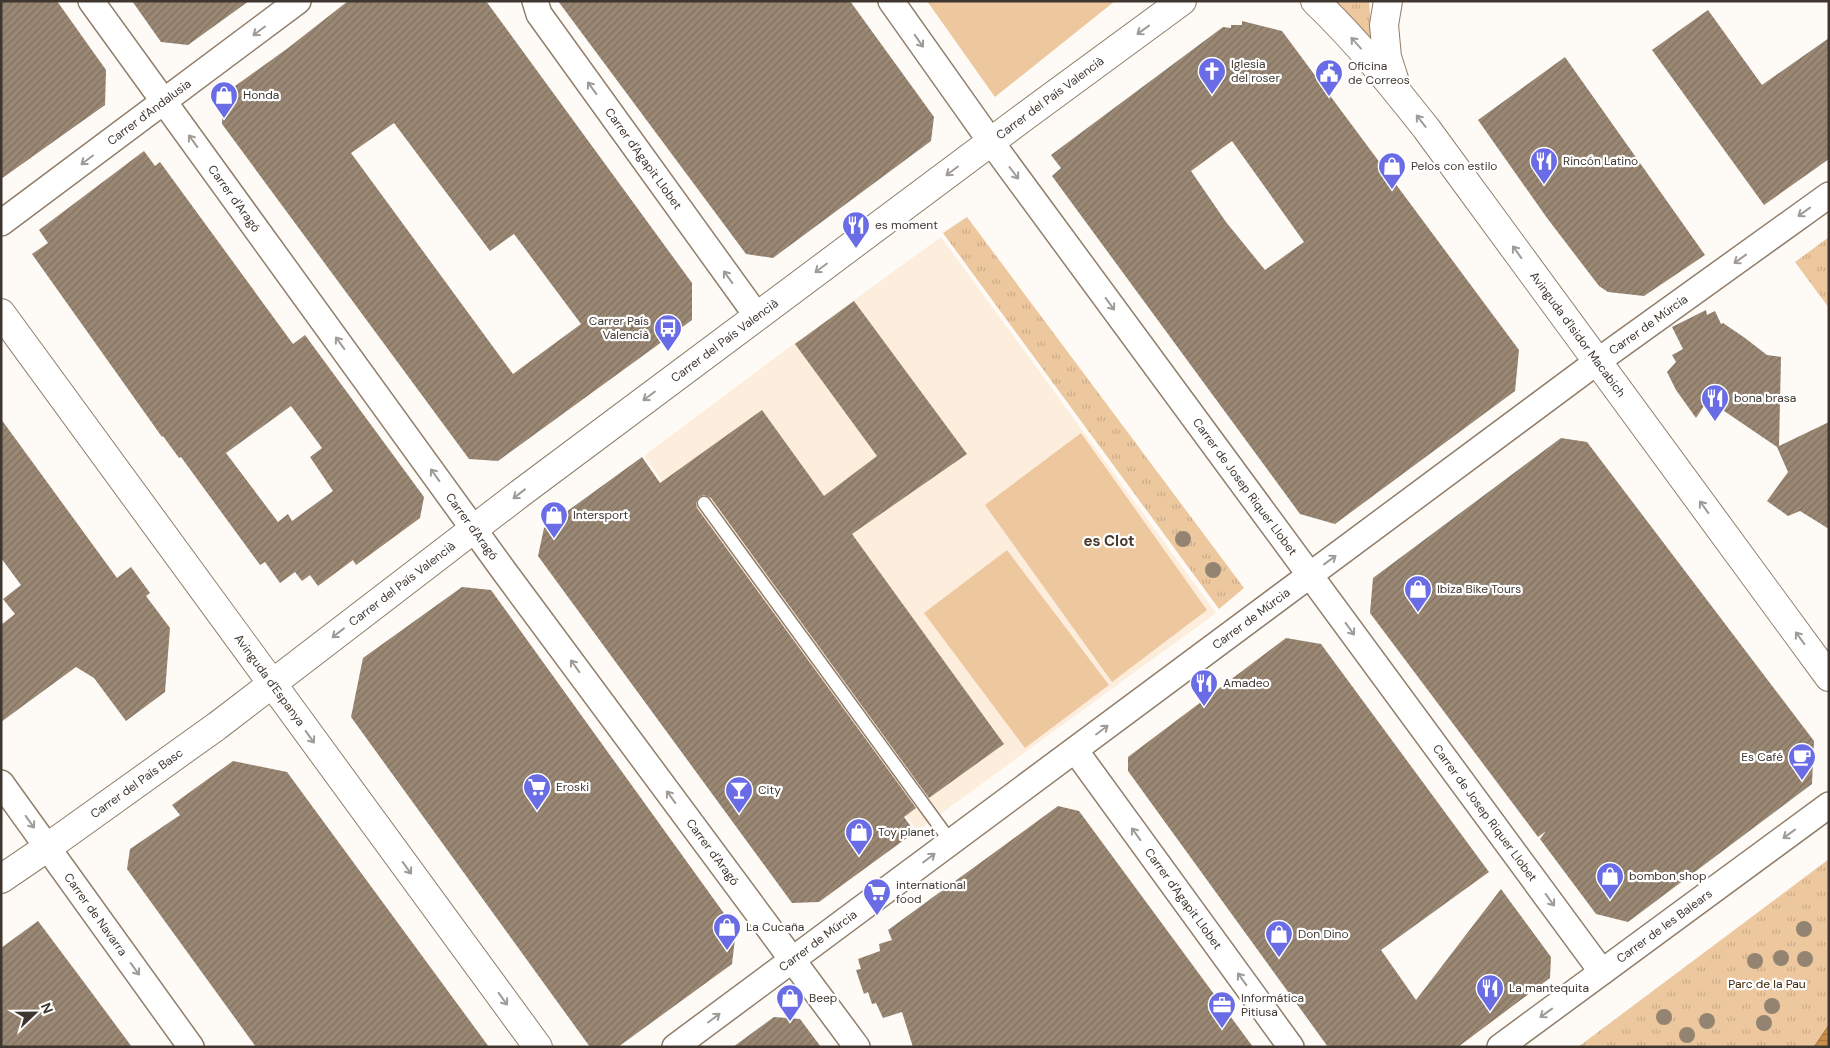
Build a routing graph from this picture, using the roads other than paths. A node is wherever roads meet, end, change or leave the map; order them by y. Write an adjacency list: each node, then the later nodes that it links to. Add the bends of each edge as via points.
1 (91, 1): 9 (street, Carrer d'Aragó)
2 (298, 1): 9 (street, Carrer d'Andalusia, one-way to 9)
3 (535, 1): 14 (street, Carrer d'Agapit Llobet, one-way to 3, via 538,14)
4 (891, 1): 10 (street, Carrer de Josep Riquer Llobet, one-way to 10)
5 (1182, 1): 10 (street, Carrer del País Valencià, one-way to 10)
6 (1315, 1): 8 (street, Avinguda d'Isidor Macabich, one-way to 6, via 1336,20)
7 (1388, 1): 8 (street, via 1384,25 1387,57)
8 (1398, 93): 15 (street, Avinguda d'Isidor Macabich, one-way to 8)
9 (165, 102): 12 (street, Carrer d'Andalusia, one-way to 12); 17 (street, Carrer d'Aragó, one-way to 9)
10 (991, 142): 14 (street, Carrer del País Valencià, one-way to 14); 18 (street, Carrer de Josep Riquer Llobet, one-way to 18)
11 (1829, 195): 15 (street, Carrer de Múrcia, one-way to 15)
12 (1, 223)
13 (1, 313): 20 (street, Avinguda d'Espanya)
14 (757, 316): 17 (street, Carrer del País Valencià, one-way to 17)
15 (1598, 361): 18 (street, Carrer de Múrcia, one-way to 15); 19 (street, Avinguda d'Isidor Macabich, one-way to 15)
16 (704, 503): 24 (lane)
17 (474, 528): 20 (street, Carrer del País Valencià, one-way to 20); 27 (street, Carrer d'Aragó, one-way to 17)
18 (1310, 575): 21 (street, Carrer de Múrcia, one-way to 18); 28 (street, Carrer de Josep Riquer Llobet, one-way to 28)
19 (1829, 677)
20 (271, 684): 25 (street, Carrer del País Basc); 30 (street, Avinguda d'Espanya, one-way to 30)
21 (1075, 750): 24 (street, Carrer de Múrcia); 33 (street, Carrer d'Agapit Llobet, one-way to 21)
22 (1, 783): 25 (street, Carrer de Navarra, one-way to 25)
23 (1829, 805): 28 (street, Carrer de les Balears, one-way to 28)
24 (951, 842): 27 (street, Carrer de Múrcia, one-way to 24)
25 (48, 847): 26 (street, Carrer del País Basc); 29 (street, Carrer de Navarra, one-way to 29)
26 (1, 879)
27 (792, 960): 31 (street, Carrer de Múrcia, one-way to 27); 32 (street, Carrer d'Aragó)
28 (1602, 972): 34 (street, Carrer de les Balears, one-way to 34)
29 (191, 1047)
30 (538, 1047)
31 (675, 1047)
32 (857, 1047)
33 (1292, 1047)
34 (1500, 1047)

